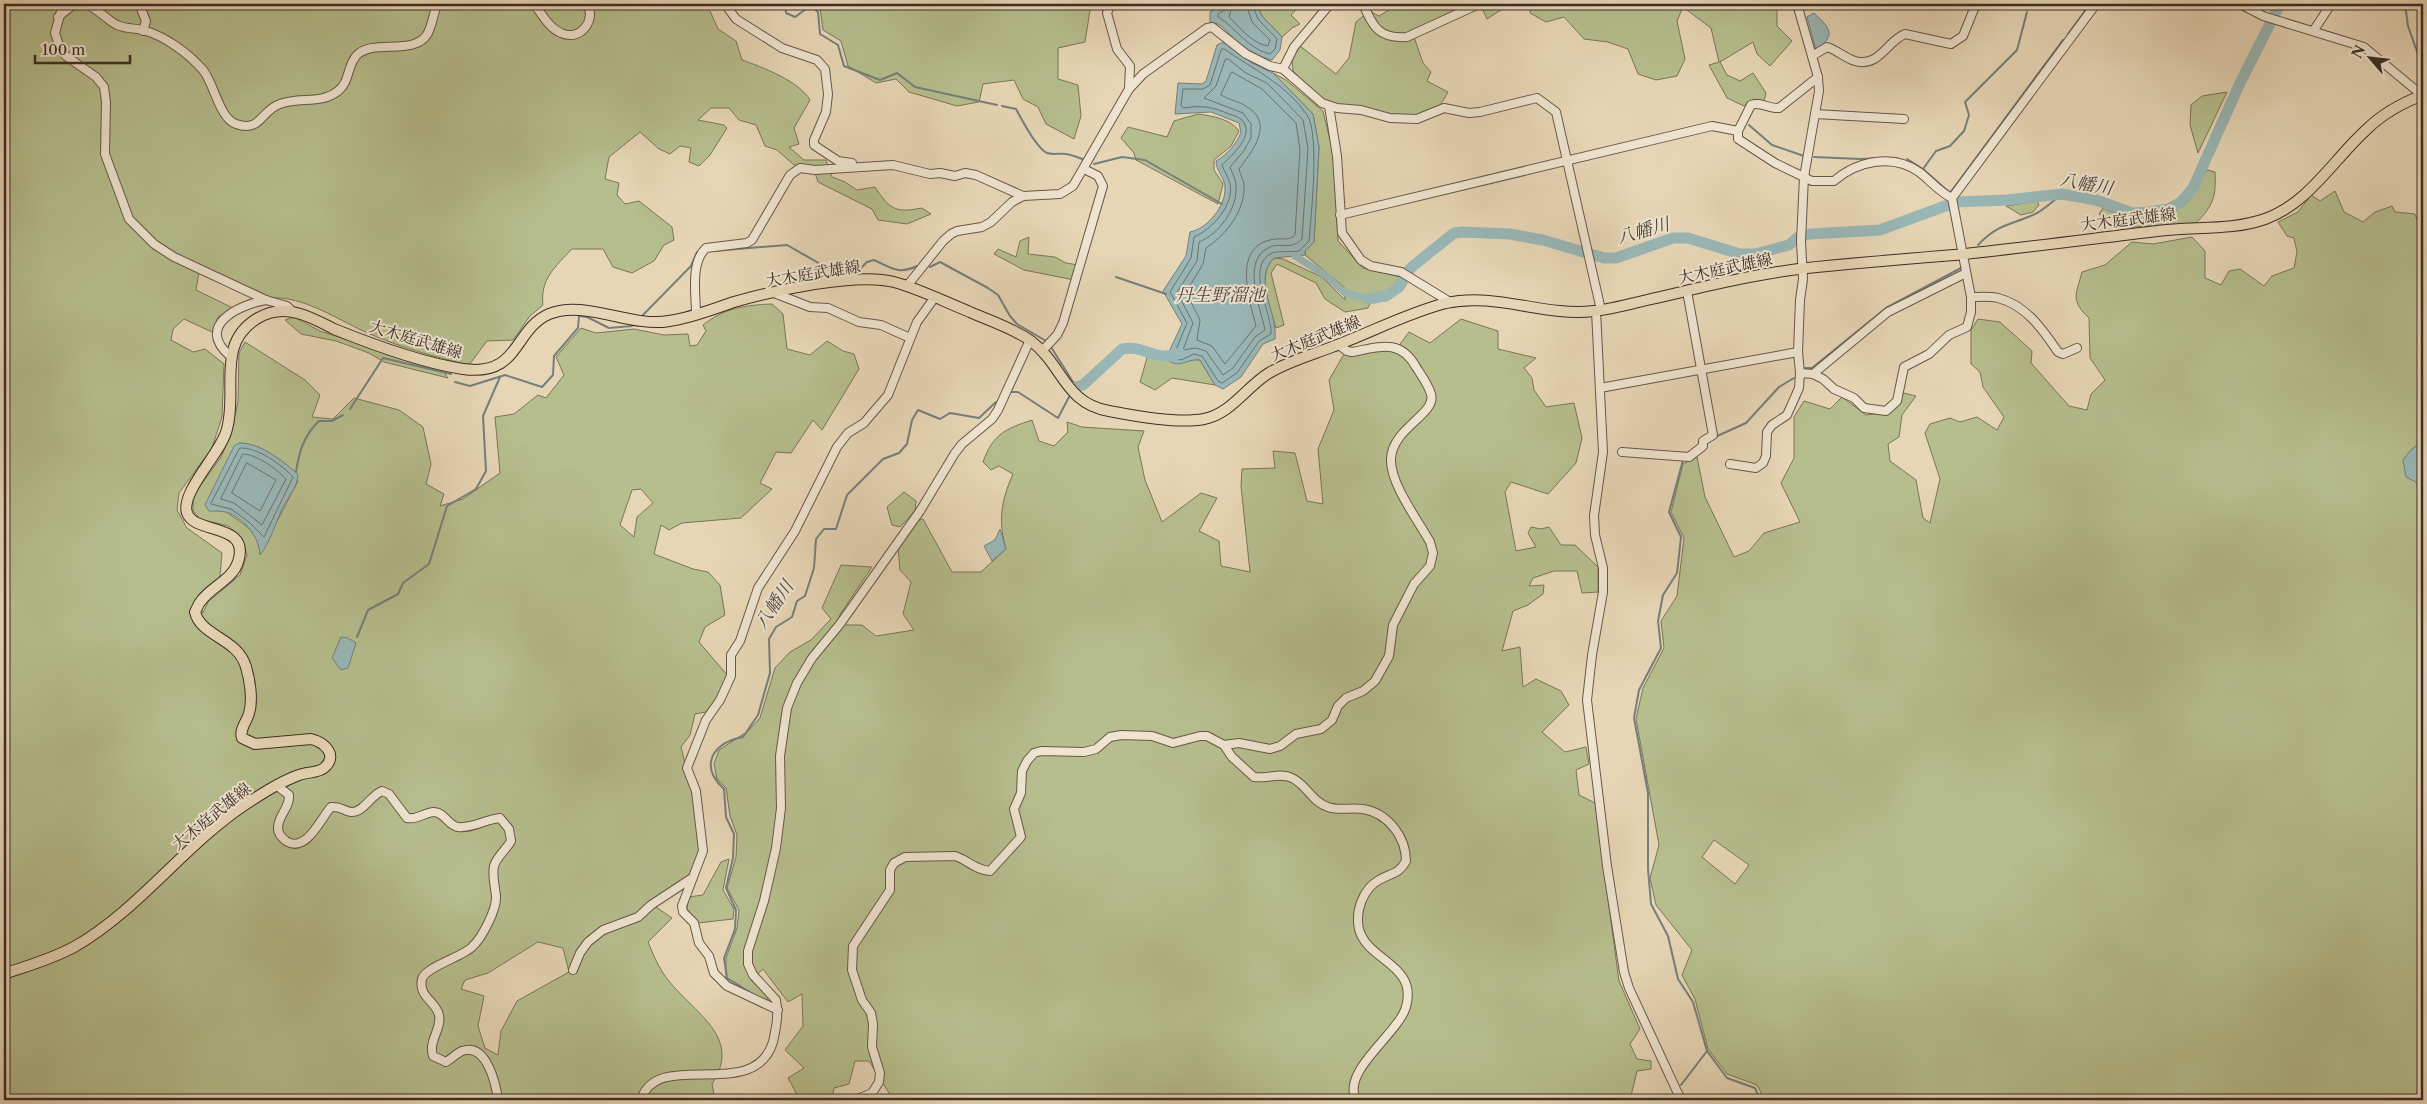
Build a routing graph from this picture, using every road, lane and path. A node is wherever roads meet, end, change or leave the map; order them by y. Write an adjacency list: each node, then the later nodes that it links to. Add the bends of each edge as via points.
1 (62, 4): 18 (street)
2 (80, 4): 18 (street, via 73,5)
3 (86, 4): 19 (street, via 127,29)
4 (140, 4): 19 (street, via 146,21)
5 (437, 4): 19 (street, via 423,39 413,44 365,50 357,54 340,90 313,102 278,104 259,123 246,126 234,124 226,117 204,72 187,54)
6 (534, 4): 7 (street, via 553,28 570,35 585,28 590,20 591,10)
7 (587, 4)
8 (725, 4): 31 (street, via 736,19 782,48 820,62 825,69 828,94 826,112 814,145 838,161)
9 (1111, 4): 24 (street, via 1107,14 1117,49 1130,66)
10 (1330, 4): 22 (street, via 1294,47)
11 (1363, 4): 12 (street, via 1376,29 1394,38 1407,37)
12 (1479, 4)
13 (1797, 4): 21 (street)
14 (1976, 4): 21 (street, via 1963,36 1952,44 1905,34 1884,53 1866,61 1857,62 1827,47)
15 (2096, 4): 35 (street)
16 (2240, 4): 20 (street, via 2263,16)
17 (2331, 4): 20 (street)
18 (58, 17): 45 (street, via 55,33 60,48 104,87 105,154 129,219 154,244 174,257)
19 (144, 30)
20 (2314, 30): 25 (street, via 2364,47)
21 (1812, 56): 23 (street)
22 (1283, 69): 24 (street, via 1246,54 1218,30 1207,28 1143,74); 26 (street)
23 (1818, 76): 27 (street); 29 (street, via 1779,108 1751,105)
24 (1129, 89): 32 (street)
25 (2423, 95): 37 (main road, 大木庭武雄線, via 2382,116 2306,192 2262,220)
26 (1328, 106): 30 (street, via 1362,110 1390,118 1417,119 1444,108 1480,112 1537,98 1556,112); 36 (street, via 1337,156)
27 (1815, 114): 28 (street); 33 (street)
28 (1904, 119)
29 (1738, 130): 30 (street, via 1712,126); 33 (street, via 1738,139)
30 (1566, 159): 36 (street); 47 (street)
31 (860, 167): 34 (street, via 893,166 955,176 965,173); 49 (street, via 793,170 752,240 703,250 696,268)
32 (1084, 169): 34 (street, via 1068,191); 53 (street, via 1098,176 1103,186 1063,323)
33 (1804, 177): 35 (street, via 1812,181 1834,181 1844,172 1867,162 1902,162); 38 (street)
34 (1023, 196): 40 (street, via 982,227 951,234)
35 (1952, 198): 37 (street)
36 (1340, 215): 46 (street, via 1342,233 1361,260 1371,266 1401,272)
37 (1962, 254): 38 (main road, 大木庭武雄線); 39 (street)
38 (1802, 269): 41 (main road, 大木庭武雄線); 55 (street)
39 (1966, 273): 44 (street); 59 (street, via 1888,312)
40 (907, 286): 42 (main road, 大木庭武雄線, via 867,278); 43 (main road, 大木庭武雄線)
41 (1687, 291): 47 (main road, 大木庭武雄線); 57 (street)
42 (774, 294): 49 (main road, 大木庭武雄線); 50 (street, via 810,307 828,308)
43 (935, 297): 50 (street); 51 (main road, 大木庭武雄線)
44 (1971, 297): 54 (street, via 1998,298 2016,306 2039,324 2058,352 2063,354); 59 (street, via 1966,327 1950,335 1929,354 1904,367 1897,401 1886,411 1864,408 1854,398)
45 (266, 300): 48 (street, via 287,306); 56 (street, via 247,304 221,322 216,334 219,347)
46 (1450, 302): 47 (main road, 大木庭武雄線, via 1496,300 1552,310); 52 (main road, 大木庭武雄線, via 1422,310)
47 (1599, 310): 60 (street)
48 (292, 311): 49 (main road, 大木庭武雄線, via 336,330 409,354 474,370 499,364 510,356 534,324 555,312 587,311 653,323); 56 (main road, 大木庭武雄線, via 278,311 250,323 240,333)
49 (696, 314)
50 (910, 338): 65 (street, via 888,395 864,423 848,433 837,446 795,531 752,602 750,616 731,655 731,676 706,720 687,768 696,791 703,851)
51 (1030, 340): 53 (main road, 大木庭武雄線); 68 (street, via 998,410 955,453 920,512 812,658 787,708 780,756 781,808 776,848 748,951 748,964 753,975 776,1000)
52 (1339, 345): 53 (main road, 大木庭武雄線, via 1277,368 1217,414 1183,420 1096,408 1071,392); 63 (street, via 1352,352 1398,347 1411,358 1432,395 1422,416 1396,441 1391,459 1394,476 1430,542 1433,553 1430,566 1414,584 1393,625 1389,656 1375,681 1363,691 1346,698 1332,720 1321,729 1296,734 1270,749 1240,743)
53 (1047, 347)
54 (2077, 348)
55 (1798, 352): 57 (street); 58 (street)
56 (230, 356): 64 (main road, 大木庭武雄線, via 232,404 228,429 222,444 191,489 186,504 191,520 232,536 240,555 233,572 204,597 194,612 202,626 232,644 246,667 250,712 242,729 242,738 255,744 311,739 330,751 326,767 299,774)
57 (1702, 370): 60 (street); 61 (street, via 1714,435 1703,441 1703,446 1689,457)
58 (1800, 373): 59 (street); 62 (street, via 1793,405 1787,415 1767,432 1764,463 1756,468)
59 (1813, 374)
60 (1600, 388): 73 (street, via 1603,452 1594,516 1603,568 1603,592 1587,700 1624,972)
61 (1622, 452)
62 (1730, 464)
63 (1224, 745): 71 (street, via 1207,736 1181,743 1152,736 1121,736 1110,737 1096,749 1084,752 1034,754 1022,771 1021,793 1014,809 1021,837 1000,857 994,868 983,870 955,856 905,857 894,862 890,870 890,890 855,942 851,957 856,985 871,1013 872,1047 880,1073 879,1082 872,1092 866,1098); 72 (street, via 1254,777 1284,775 1294,778 1312,798 1329,807 1365,809 1376,813 1390,823 1404,842 1406,861 1402,869 1369,887 1359,906 1359,929 1364,939 1398,970 1408,991 1400,1022 1355,1080 1352,1090)
64 (276, 785): 67 (main road, 大木庭武雄線, via 216,827 103,928 74,947); 69 (street, via 288,795 289,802 278,826 279,833 284,840 295,844 314,832 331,807 358,811 382,791 389,794 407,818 417,819 438,812 456,827 491,818 505,822 511,841 495,865 493,914 472,948 435,967 422,980 423,993 439,1015 432,1039 433,1056 446,1062 462,1051 477,1053 490,1066)
65 (692, 878): 66 (street, via 638,917 603,930 580,953); 68 (street, via 682,906 683,912 694,923 699,943 709,956 714,973 727,986)
66 (573, 970)
67 (4, 974)
68 (778, 1010): 70 (street, via 772,1045 760,1070 728,1082 658,1080 649,1085)
69 (498, 1100)
70 (641, 1100)
71 (855, 1100)
72 (1356, 1100)
73 (1679, 1100)

